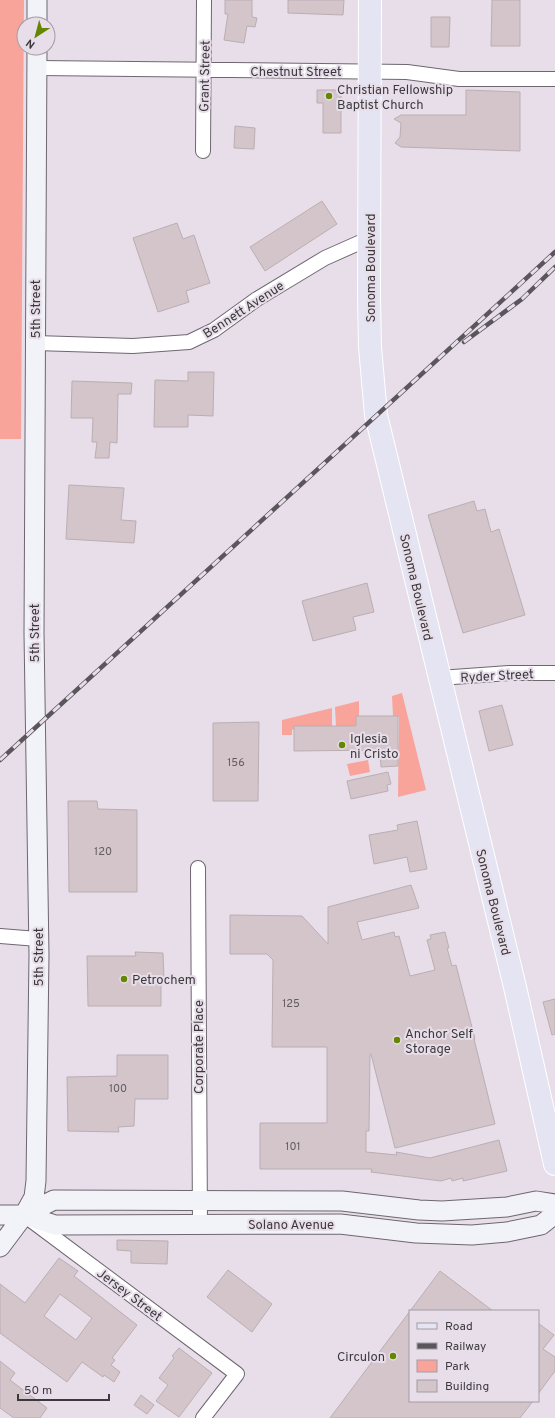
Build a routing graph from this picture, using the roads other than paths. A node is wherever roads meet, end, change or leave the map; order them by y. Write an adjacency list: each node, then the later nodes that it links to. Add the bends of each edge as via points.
1 (37, 0): 4 (street)
2 (204, 0): 7 (street, Grant Street)
3 (370, 0): 8 (main road, Sonoma Boulevard)
4 (37, 16)
5 (37, 56): 6 (street, 5th Street)
6 (36, 68): 7 (street, Chestnut Street); 12 (street, 5th Street)
7 (203, 70): 8 (street, Chestnut Street); 10 (street, Grant Street)
8 (370, 71): 9 (street, Chestnut Street, via 407,72 459,79); 11 (main road, Sonoma Boulevard)
9 (555, 79)
10 (203, 151)
11 (370, 238): 12 (street, Bennett Avenue, via 325,258 257,299 214,330 189,342 132,346); 14 (main road, Sonoma Boulevard, via 370,347 376,415)
12 (35, 343): 17 (street, 5th Street, via 34,633)
13 (555, 672): 14 (street, Ryder Street)
14 (439, 678): 18 (main road, Sonoma Boulevard, via 515,987)
15 (198, 868): 19 (street, Corporate Place)
16 (0, 936): 17 (street)
17 (38, 939): 23 (street, 5th Street, via 36,1181 34,1197)
18 (555, 1164)
19 (199, 1200): 20 (street, Solano Avenue, via 342,1201 419,1210 500,1207 536,1201); 23 (street, Solano Avenue, via 54,1200); 24 (street, Corporate Place)
20 (555, 1204)
21 (555, 1214): 24 (street, Solano Avenue, via 541,1225 507,1232 472,1235 416,1233 340,1224)
22 (0, 1215): 23 (street, Solano Avenue)
23 (24, 1215): 24 (street, Solano Avenue, via 55,1225); 25 (street, 5th Street); 26 (street, Jersey Street, via 237,1374)
24 (200, 1225)
25 (0, 1247)
26 (203, 1418)

